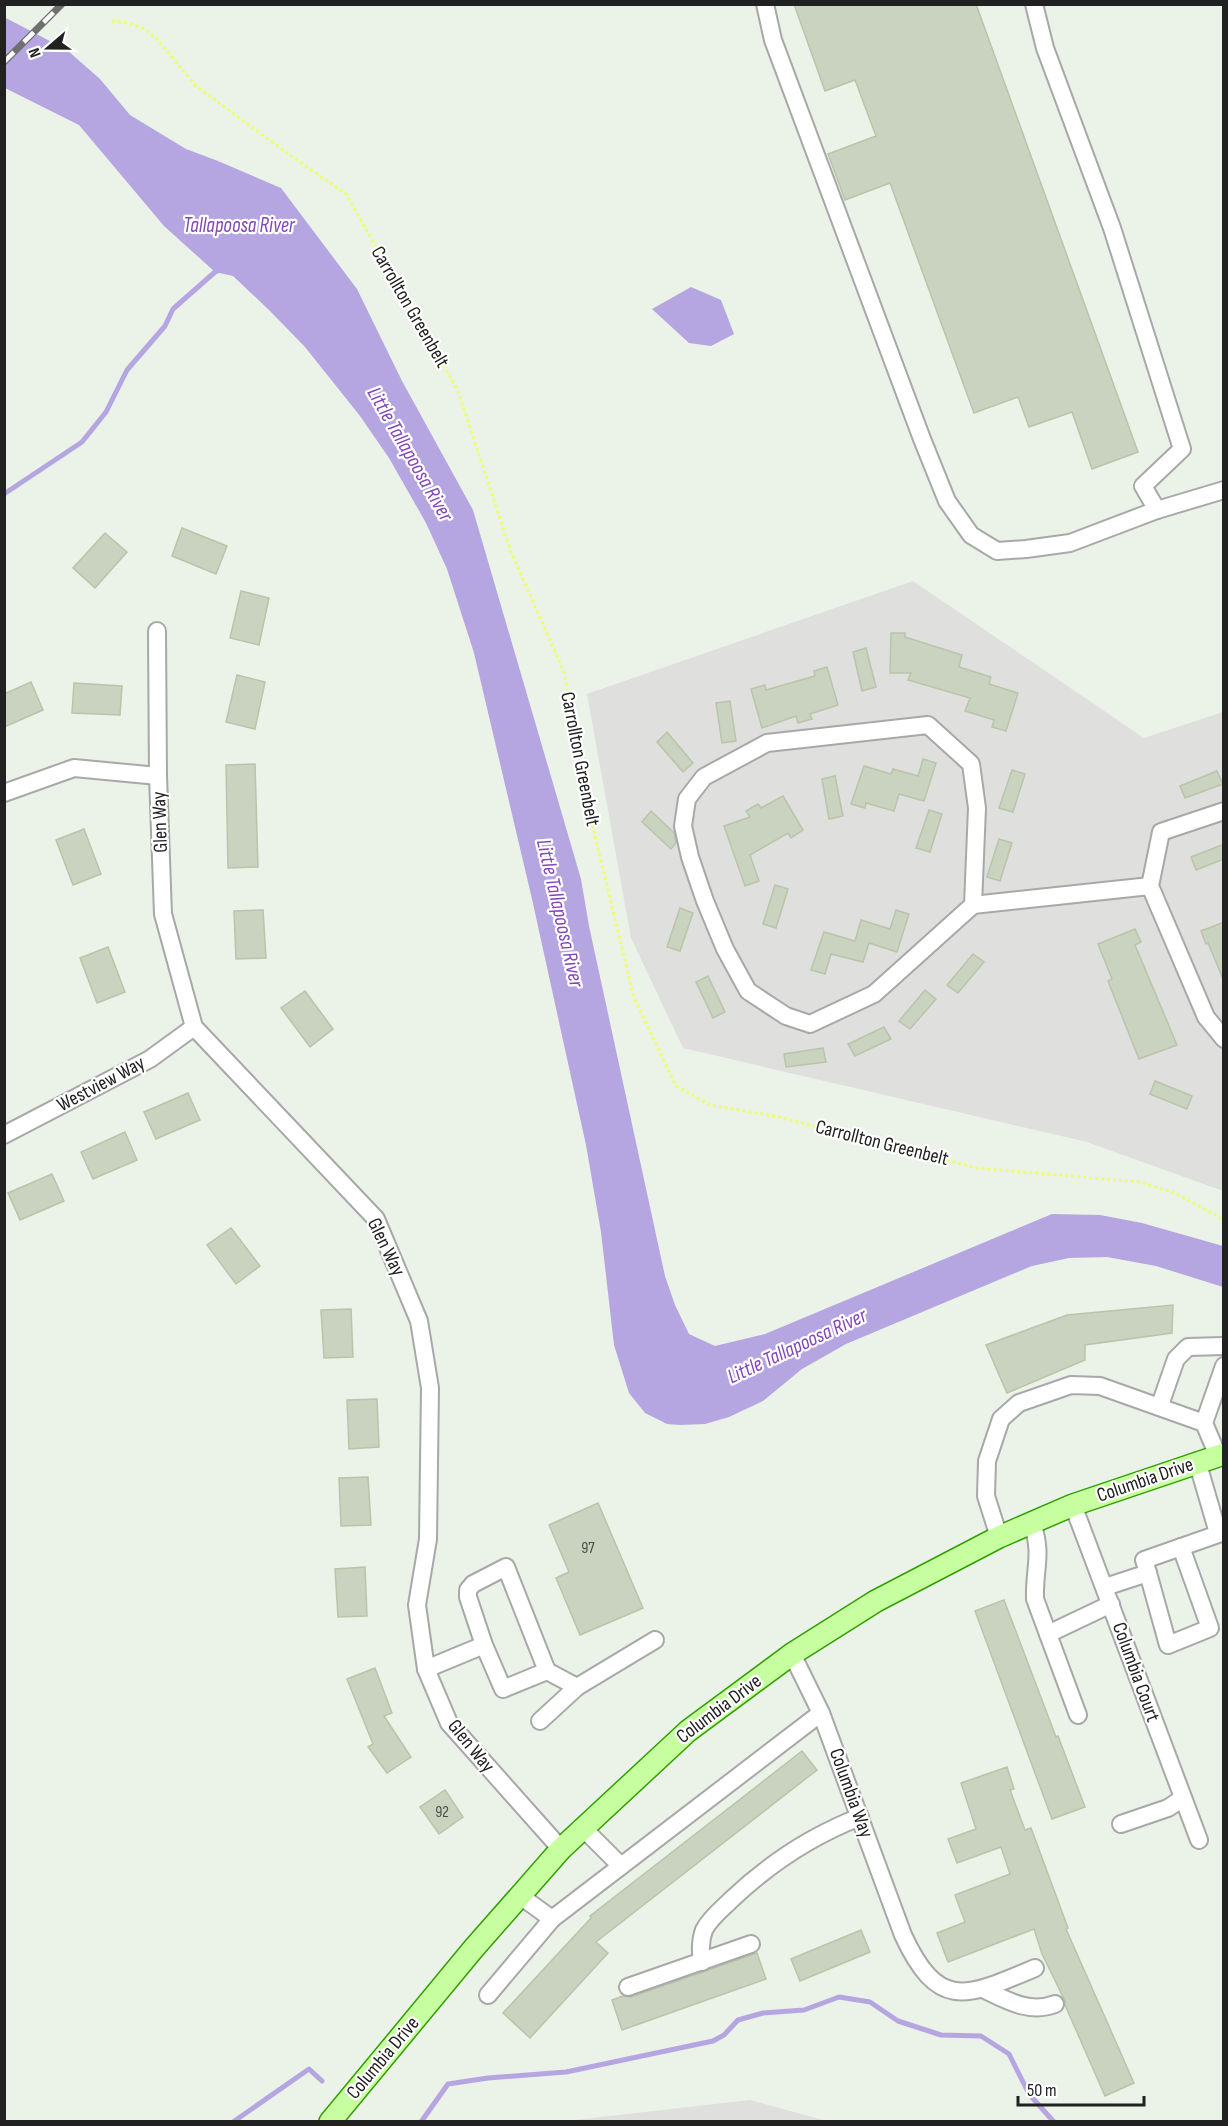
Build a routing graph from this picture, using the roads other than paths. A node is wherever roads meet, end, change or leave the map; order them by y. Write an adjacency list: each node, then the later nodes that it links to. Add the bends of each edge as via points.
1 (765, 4): 4 (street, via 773,40 922,439 947,501 971,535 998,551 1026,549 1070,543)
2 (1034, 4): 4 (street, via 1045,48 1112,228 1182,449 1143,486)
3 (1224, 490): 4 (street)
4 (1157, 510)
5 (158, 631): 6 (street, Glen Way)
6 (158, 776): 7 (street, via 74,768); 11 (street, Glen Way, via 163,914)
7 (4, 793)
8 (1224, 811): 9 (street, via 1161,832)
9 (1150, 886): 10 (street); 12 (street, via 1206,1017)
10 (973, 905): 10 (street, via 874,994 810,1024 786,1016 748,991 725,949 690,857 683,826 687,800 704,777 767,743 928,725 970,764 977,808)
11 (194, 1027): 13 (street, Westview Way, via 150,1059); 32 (street, Glen Way, via 376,1219 419,1321 430,1388 428,1539 417,1605)
12 (1224, 1039)
13 (4, 1136)
14 (1224, 1346): 16 (street, via 1188,1347 1176,1359)
15 (1224, 1365): 17 (street)
16 (1160, 1406): 17 (street); 23 (street, via 1100,1386 1071,1385 1019,1404 1001,1419 987,1461 986,1496)
17 (1204, 1423): 18 (street)
18 (1221, 1455): 19 (main road, Columbia Drive)
19 (1197, 1461): 20 (main road, Columbia Drive); 22 (street)
20 (1073, 1505): 21 (main road, Columbia Drive); 26 (street, Columbia Court)
21 (1032, 1523): 23 (main road, Columbia Drive); 28 (street, via 1039,1552 1035,1599)
22 (1221, 1533): 24 (street)
23 (999, 1537): 31 (main road, Columbia Drive, via 876,1601)
24 (1181, 1547): 25 (street, via 1144,1560); 25 (street, via 1210,1628 1168,1645)
25 (1148, 1572): 26 (street)
26 (1105, 1587): 27 (street, Columbia Court)
27 (1111, 1604): 28 (street); 38 (street, Columbia Court)
28 (1048, 1634): 36 (street)
29 (656, 1640): 34 (street)
30 (484, 1645): 32 (street); 33 (street, via 503,1689); 33 (street, via 468,1590 506,1568)
31 (792, 1654): 35 (street, Columbia Way); 41 (main road, Columbia Drive, via 688,1731)
32 (426, 1669): 43 (street, Glen Way, via 449,1723)
33 (547, 1671): 34 (street)
34 (577, 1687): 37 (street)
35 (821, 1713): 39 (street, Columbia Way); 44 (street)
36 (1078, 1715)
37 (540, 1721)
38 (1183, 1798): 40 (street, via 1168,1808); 42 (street, Columbia Court)
39 (861, 1818): 48 (street, via 784,1855 749,1882 705,1928 700,1945); 51 (street, Columbia Way, via 913,1956 941,1988 961,1993)
40 (1121, 1824)
41 (582, 1827): 43 (main road, Columbia Drive); 44 (street)
42 (1199, 1840)
43 (561, 1849): 45 (main road, Columbia Drive)
44 (621, 1866): 46 (street)
45 (519, 1894): 46 (street); 54 (main road, Columbia Drive)
46 (552, 1919): 52 (street)
47 (751, 1944): 48 (street)
48 (702, 1962): 50 (street)
49 (1035, 1968): 51 (street)
50 (628, 1987)
51 (983, 1989): 53 (street, via 1031,2008)
52 (488, 1995)
53 (1055, 2004)
54 (330, 2121)

